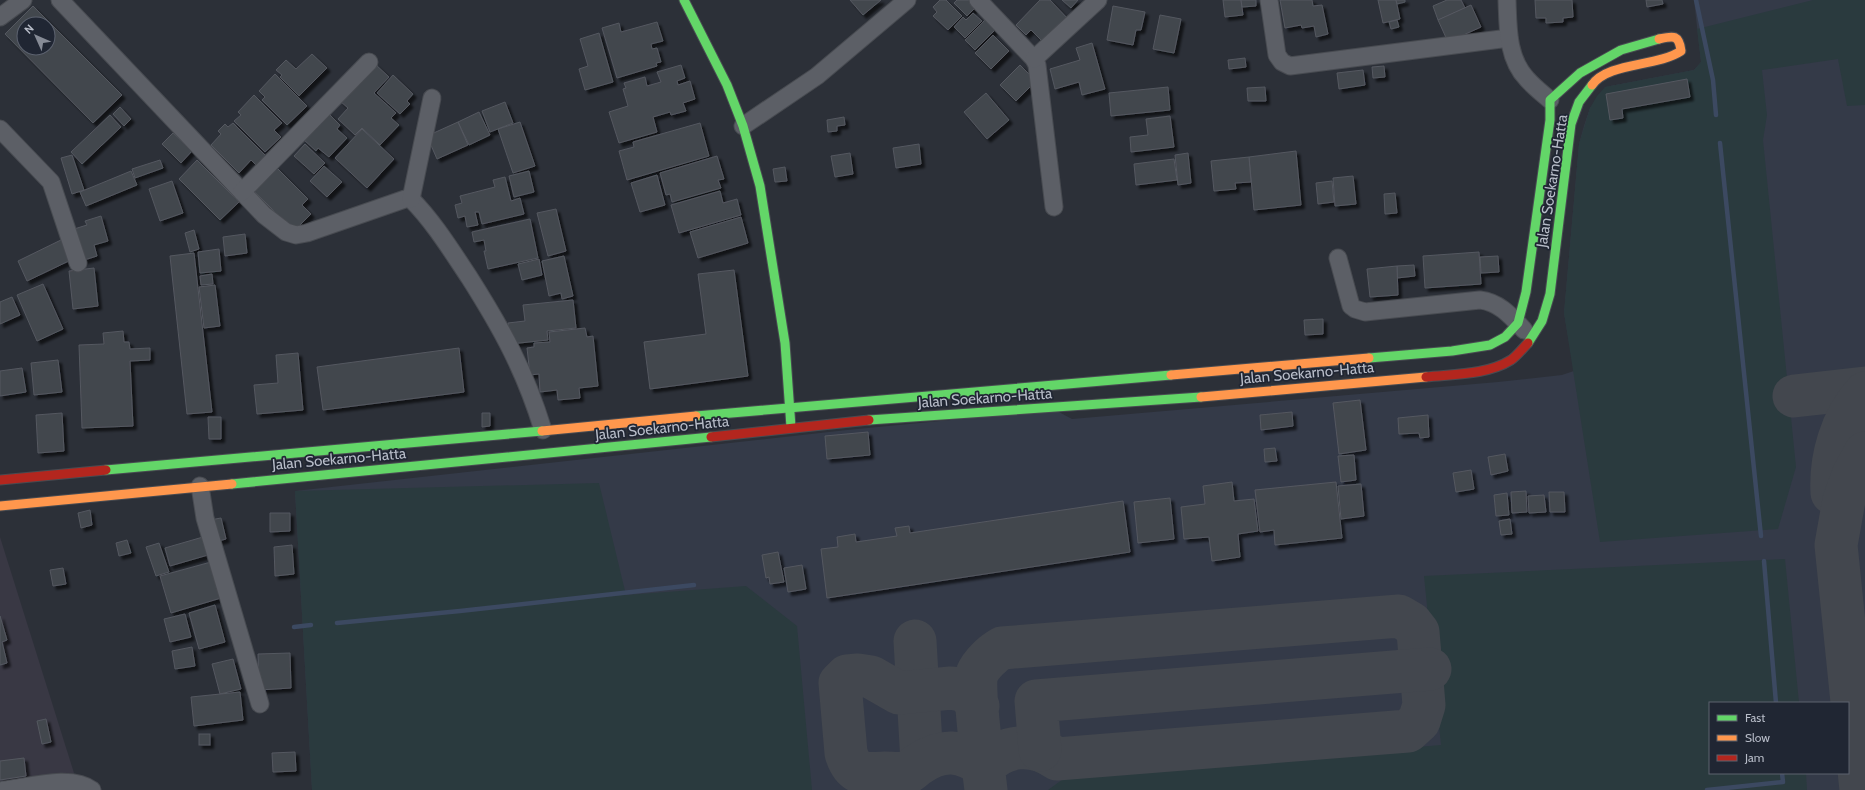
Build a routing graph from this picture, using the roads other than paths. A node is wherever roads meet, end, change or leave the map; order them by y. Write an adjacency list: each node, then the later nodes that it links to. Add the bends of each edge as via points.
1 (23, 0): 9 (street)
2 (60, 0): 18 (street)
3 (684, 0): 15 (main road, via 727,85)
4 (907, 0): 15 (street, via 817,76)
5 (978, 0): 11 (street)
6 (1098, 0): 11 (street)
7 (1269, 0): 10 (street, via 1277,55 1282,62 1290,66)
8 (1507, 0): 10 (street)
9 (0, 17)
10 (1509, 38): 14 (street, via 1515,62 1526,78)
11 (1034, 59): 20 (street, via 1039,72)
12 (369, 62): 18 (street)
13 (432, 98): 19 (street)
14 (1550, 100): 17 (main road, Jalan Soekarno-Hatta); 17 (main road, Jalan Soekarno-Hatta, via 1580,72 1621,50 1671,36 1680,44 1681,51 1672,57 1619,69 1596,79 1579,102)
15 (743, 126): 25 (main road, via 760,186 785,343)
16 (0, 129): 22 (street, via 51,182)
17 (1554, 177): 23 (main road, Jalan Soekarno-Hatta); 24 (main road, Jalan Soekarno-Hatta, via 1550,294 1542,322)
18 (242, 192): 19 (street, via 278,227 296,235)
19 (410, 199): 27 (street, via 452,251 500,326 516,357)
20 (1054, 207)
21 (1338, 258): 23 (street, via 1351,306 1355,309 1365,312 1480,300 1498,305)
22 (78, 263)
23 (1518, 323): 24 (street); 25 (main road, Jalan Soekarno-Hatta, via 1505,336 1490,345 1452,351)
24 (1532, 339): 26 (main road, Jalan Soekarno-Hatta, via 1511,360 1491,368 1464,373 1226,395)
25 (789, 408): 26 (main road); 27 (main road, Jalan Soekarno-Hatta)
26 (791, 428): 30 (main road, Jalan Soekarno-Hatta)
27 (543, 430): 28 (main road, Jalan Soekarno-Hatta)
28 (73, 473): 29 (main road, Jalan Soekarno-Hatta); 31 (main road)
29 (0, 480)
30 (200, 486): 31 (main road, Jalan Soekarno-Hatta); 33 (street, via 205,518)
31 (76, 492): 32 (main road, Jalan Soekarno-Hatta)
32 (0, 506)
33 (260, 704)
34 (4, 790): 35 (street, via 66,781 85,784)
35 (92, 790)

